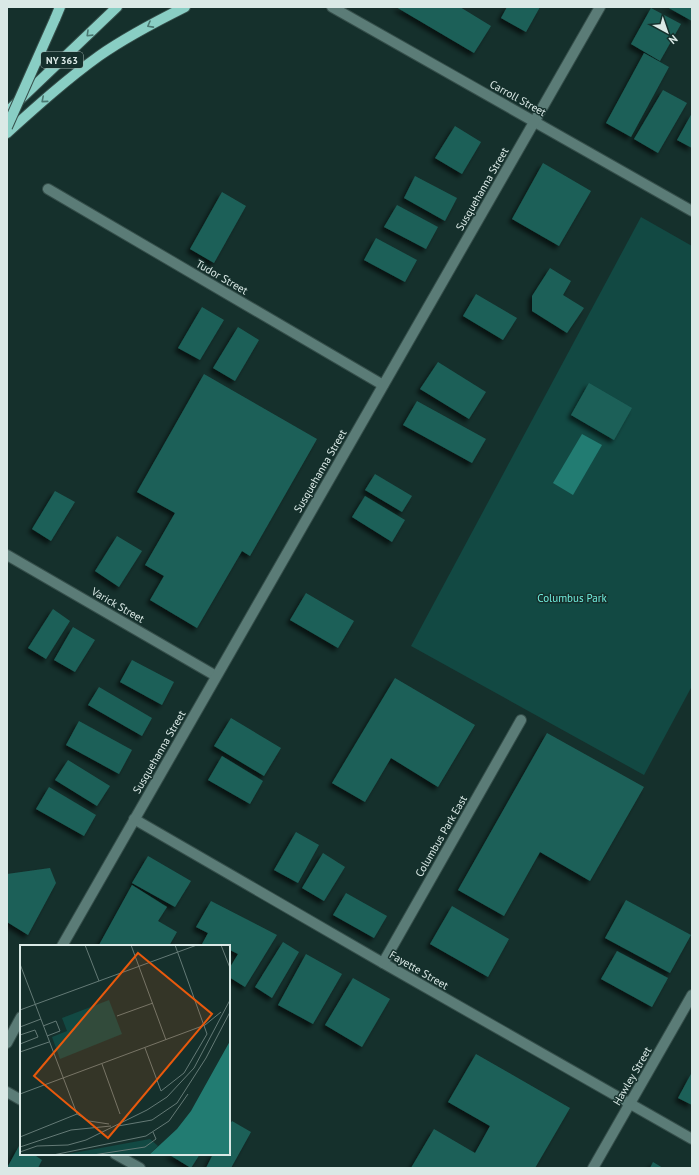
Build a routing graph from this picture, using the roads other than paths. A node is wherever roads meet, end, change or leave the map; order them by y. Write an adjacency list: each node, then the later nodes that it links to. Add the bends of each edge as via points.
1 (60, 7): 8 (main road, NY 363, bridge)
2 (117, 7): 6 (main road, NY 363, one-way to 6)
3 (185, 7): 9 (main road, one-way to 9, via 100,55)
4 (332, 7): 7 (street, Carroll Street)
5 (600, 7): 7 (street, Susquehanna Street)
6 (7, 112)
7 (535, 121): 11 (street, Carroll Street); 12 (street, Susquehanna Street)
8 (7, 127)
9 (7, 133)
10 (48, 189): 12 (street, Tudor Street)
11 (692, 211)
12 (383, 385): 14 (street, Susquehanna Street)
13 (7, 555): 14 (street, Varick Street)
14 (216, 676): 16 (street, Susquehanna Street)
15 (521, 720): 18 (street, Columbus Park East)
16 (134, 819): 17 (street, Susquehanna Street); 18 (street, Fayette Street)
17 (63, 945)
18 (383, 963): 24 (street, Fayette Street)
19 (692, 995): 24 (street, Hawley Street)
20 (20, 1019): 21 (street)
21 (7, 1043)
22 (7, 1092): 23 (street)
23 (20, 1099)
24 (630, 1104): 25 (street, Fayette Street); 28 (street, Hawley Street)
25 (692, 1139)
26 (117, 1155): 27 (street)
27 (140, 1168)
28 (593, 1168)

